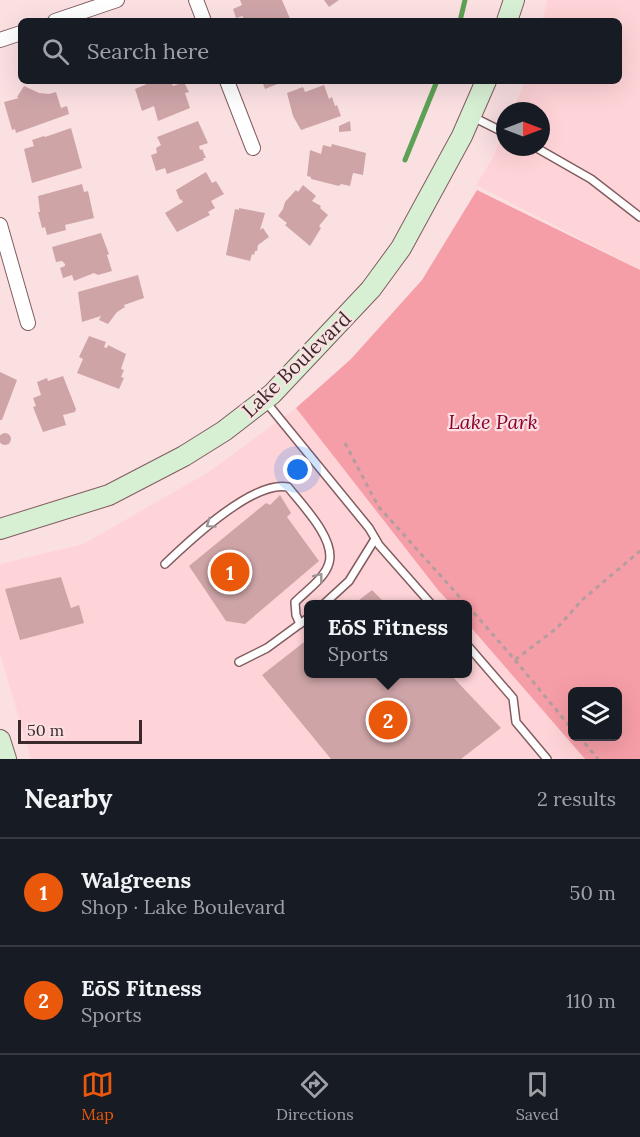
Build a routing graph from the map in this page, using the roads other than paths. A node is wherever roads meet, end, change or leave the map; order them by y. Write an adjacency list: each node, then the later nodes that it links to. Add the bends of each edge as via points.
1 (117, 0): 4 (street)
2 (196, 0): 5 (street)
3 (514, 0): 6 (main road)
4 (64, 18)
5 (203, 18)
6 (508, 18)
7 (18, 34): 8 (street)
8 (0, 40)
9 (228, 84): 13 (street)
10 (485, 84): 11 (main road, Lake Boulevard)
11 (471, 116): 12 (lane); 18 (main road, Lake Boulevard, via 401,248 377,281)
12 (496, 128)
13 (253, 148)
14 (550, 156): 15 (lane, via 591,179)
15 (640, 217)
16 (0, 225): 17 (street)
17 (28, 323)
18 (264, 399): 19 (main road, Lake Boulevard, via 184,456 109,495); 20 (lane)
19 (0, 529)
20 (375, 539): 22 (lane, via 349,581); 23 (lane)
21 (165, 564): 25 (lane, one-way to 21, via 295,602 329,563 329,546 288,487 280,485 253,494 199,531)
22 (328, 600)
23 (428, 600)
24 (304, 621): 25 (lane)
25 (300, 624): 27 (lane, via 267,648)
26 (472, 651): 30 (lane, via 513,698 516,722)
27 (238, 662)
28 (0, 740): 29 (main road)
29 (6, 759)
30 (547, 759)

